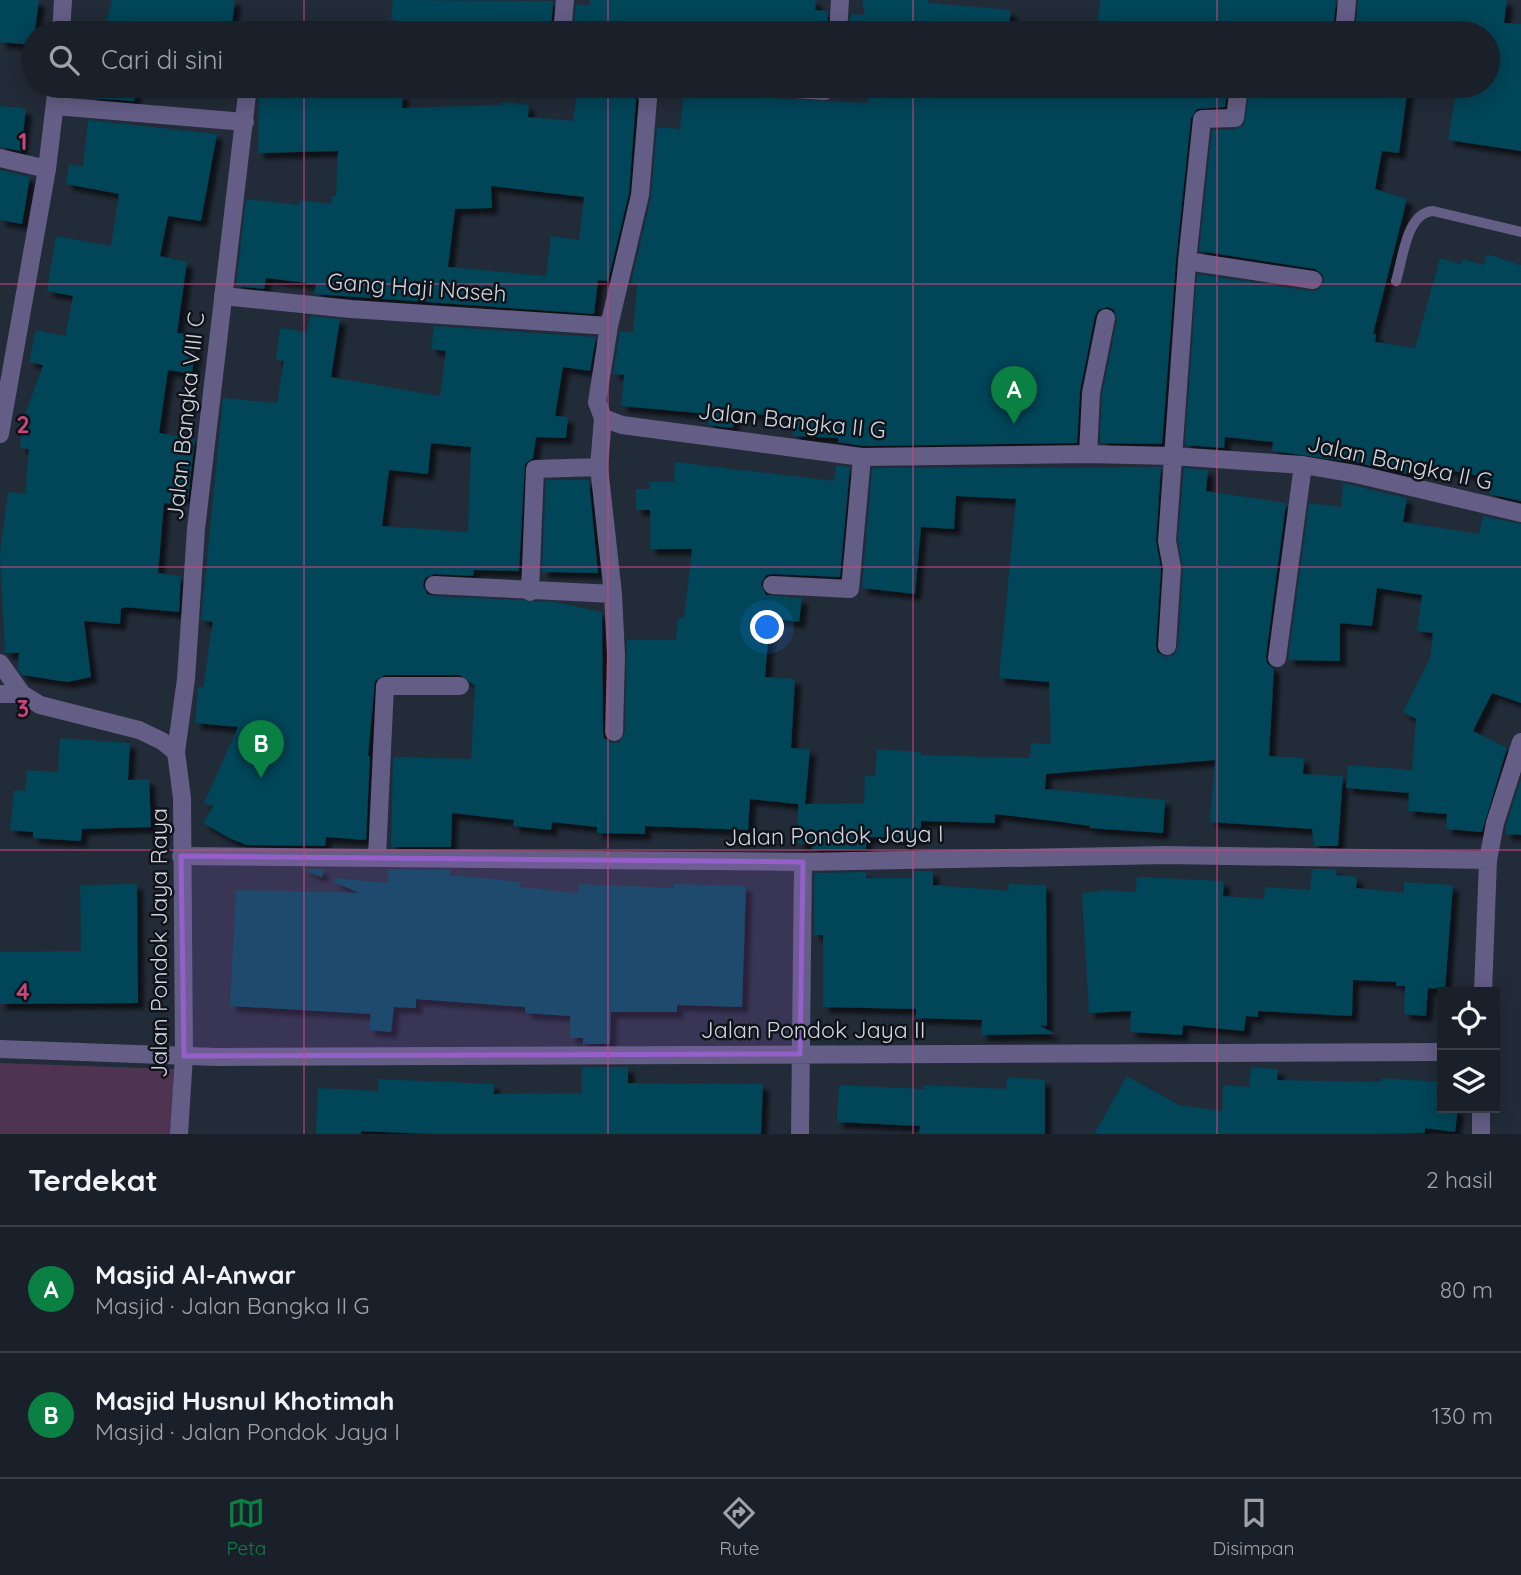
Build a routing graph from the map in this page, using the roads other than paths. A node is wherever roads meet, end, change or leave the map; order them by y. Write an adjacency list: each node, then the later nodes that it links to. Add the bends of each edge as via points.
1 (63, 0): 5 (street)
2 (565, 0): 6 (street)
3 (840, 0): 7 (street)
4 (1347, 0): 8 (street)
5 (62, 21)
6 (563, 21)
7 (839, 21)
8 (1345, 21)
9 (56, 98): 13 (street)
10 (247, 98): 14 (street, Jalan Bangka VIII C)
11 (648, 98): 23 (street, via 640,195)
12 (1238, 98): 18 (street, via 1235,118 1202,119)
13 (55, 106): 14 (street); 16 (street)
14 (245, 122): 21 (street, Jalan Bangka VIII C)
15 (0, 158): 16 (street)
16 (47, 169): 25 (street)
17 (1521, 232): 20 (lane, via 1423,211 1415,219)
18 (1187, 261): 19 (street); 27 (street)
19 (1313, 280)
20 (1396, 281)
21 (223, 296): 23 (street, Gang Haji Naseh); 44 (street, Jalan Bangka VIII C)
22 (1105, 318): 26 (street, via 1091,393)
23 (609, 326): 24 (street, via 597,402)
24 (603, 418): 28 (street, Jalan Bangka II G, via 622,425); 30 (street)
25 (0, 422)
26 (1088, 454): 27 (street, Jalan Bangka II G); 28 (street, Jalan Bangka II G)
27 (1173, 456): 29 (street, Jalan Bangka II G); 36 (street)
28 (862, 457): 33 (street, via 850,589)
29 (1303, 465): 31 (street, Jalan Bangka II G); 37 (street)
30 (599, 467): 34 (street, via 535,469); 35 (street)
31 (1521, 513)
32 (434, 585): 34 (street)
33 (772, 585)
34 (530, 592): 35 (street)
35 (613, 594): 42 (street)
36 (1167, 646)
37 (1277, 658)
38 (0, 663): 41 (street)
39 (460, 686): 46 (street, via 385,686)
40 (0, 694): 41 (street)
41 (22, 694): 44 (street, via 40,705 139,730)
42 (614, 732)
43 (1521, 742): 47 (street)
44 (176, 752): 45 (street, Jalan Pondok Jaya Raya, via 182,798)
45 (181, 856): 46 (street, Jalan Pondok Jaya I); 53 (street, Jalan Pondok Jaya Raya)
46 (377, 858): 48 (street, Jalan Pondok Jaya I)
47 (1488, 860): 48 (street, Jalan Pondok Jaya I, via 1166,855); 49 (street)
48 (803, 862): 52 (street)
49 (1483, 987)
50 (0, 1049): 53 (street, Jalan Pondok Jaya II)
51 (1437, 1052): 52 (street, Jalan Pondok Jaya II)
52 (800, 1054): 53 (street, Jalan Pondok Jaya II); 56 (street)
53 (184, 1056): 55 (street, Jalan Pondok Jaya Raya)
54 (1481, 1113): 57 (street)
55 (180, 1134)
56 (800, 1134)
57 (1481, 1134)

